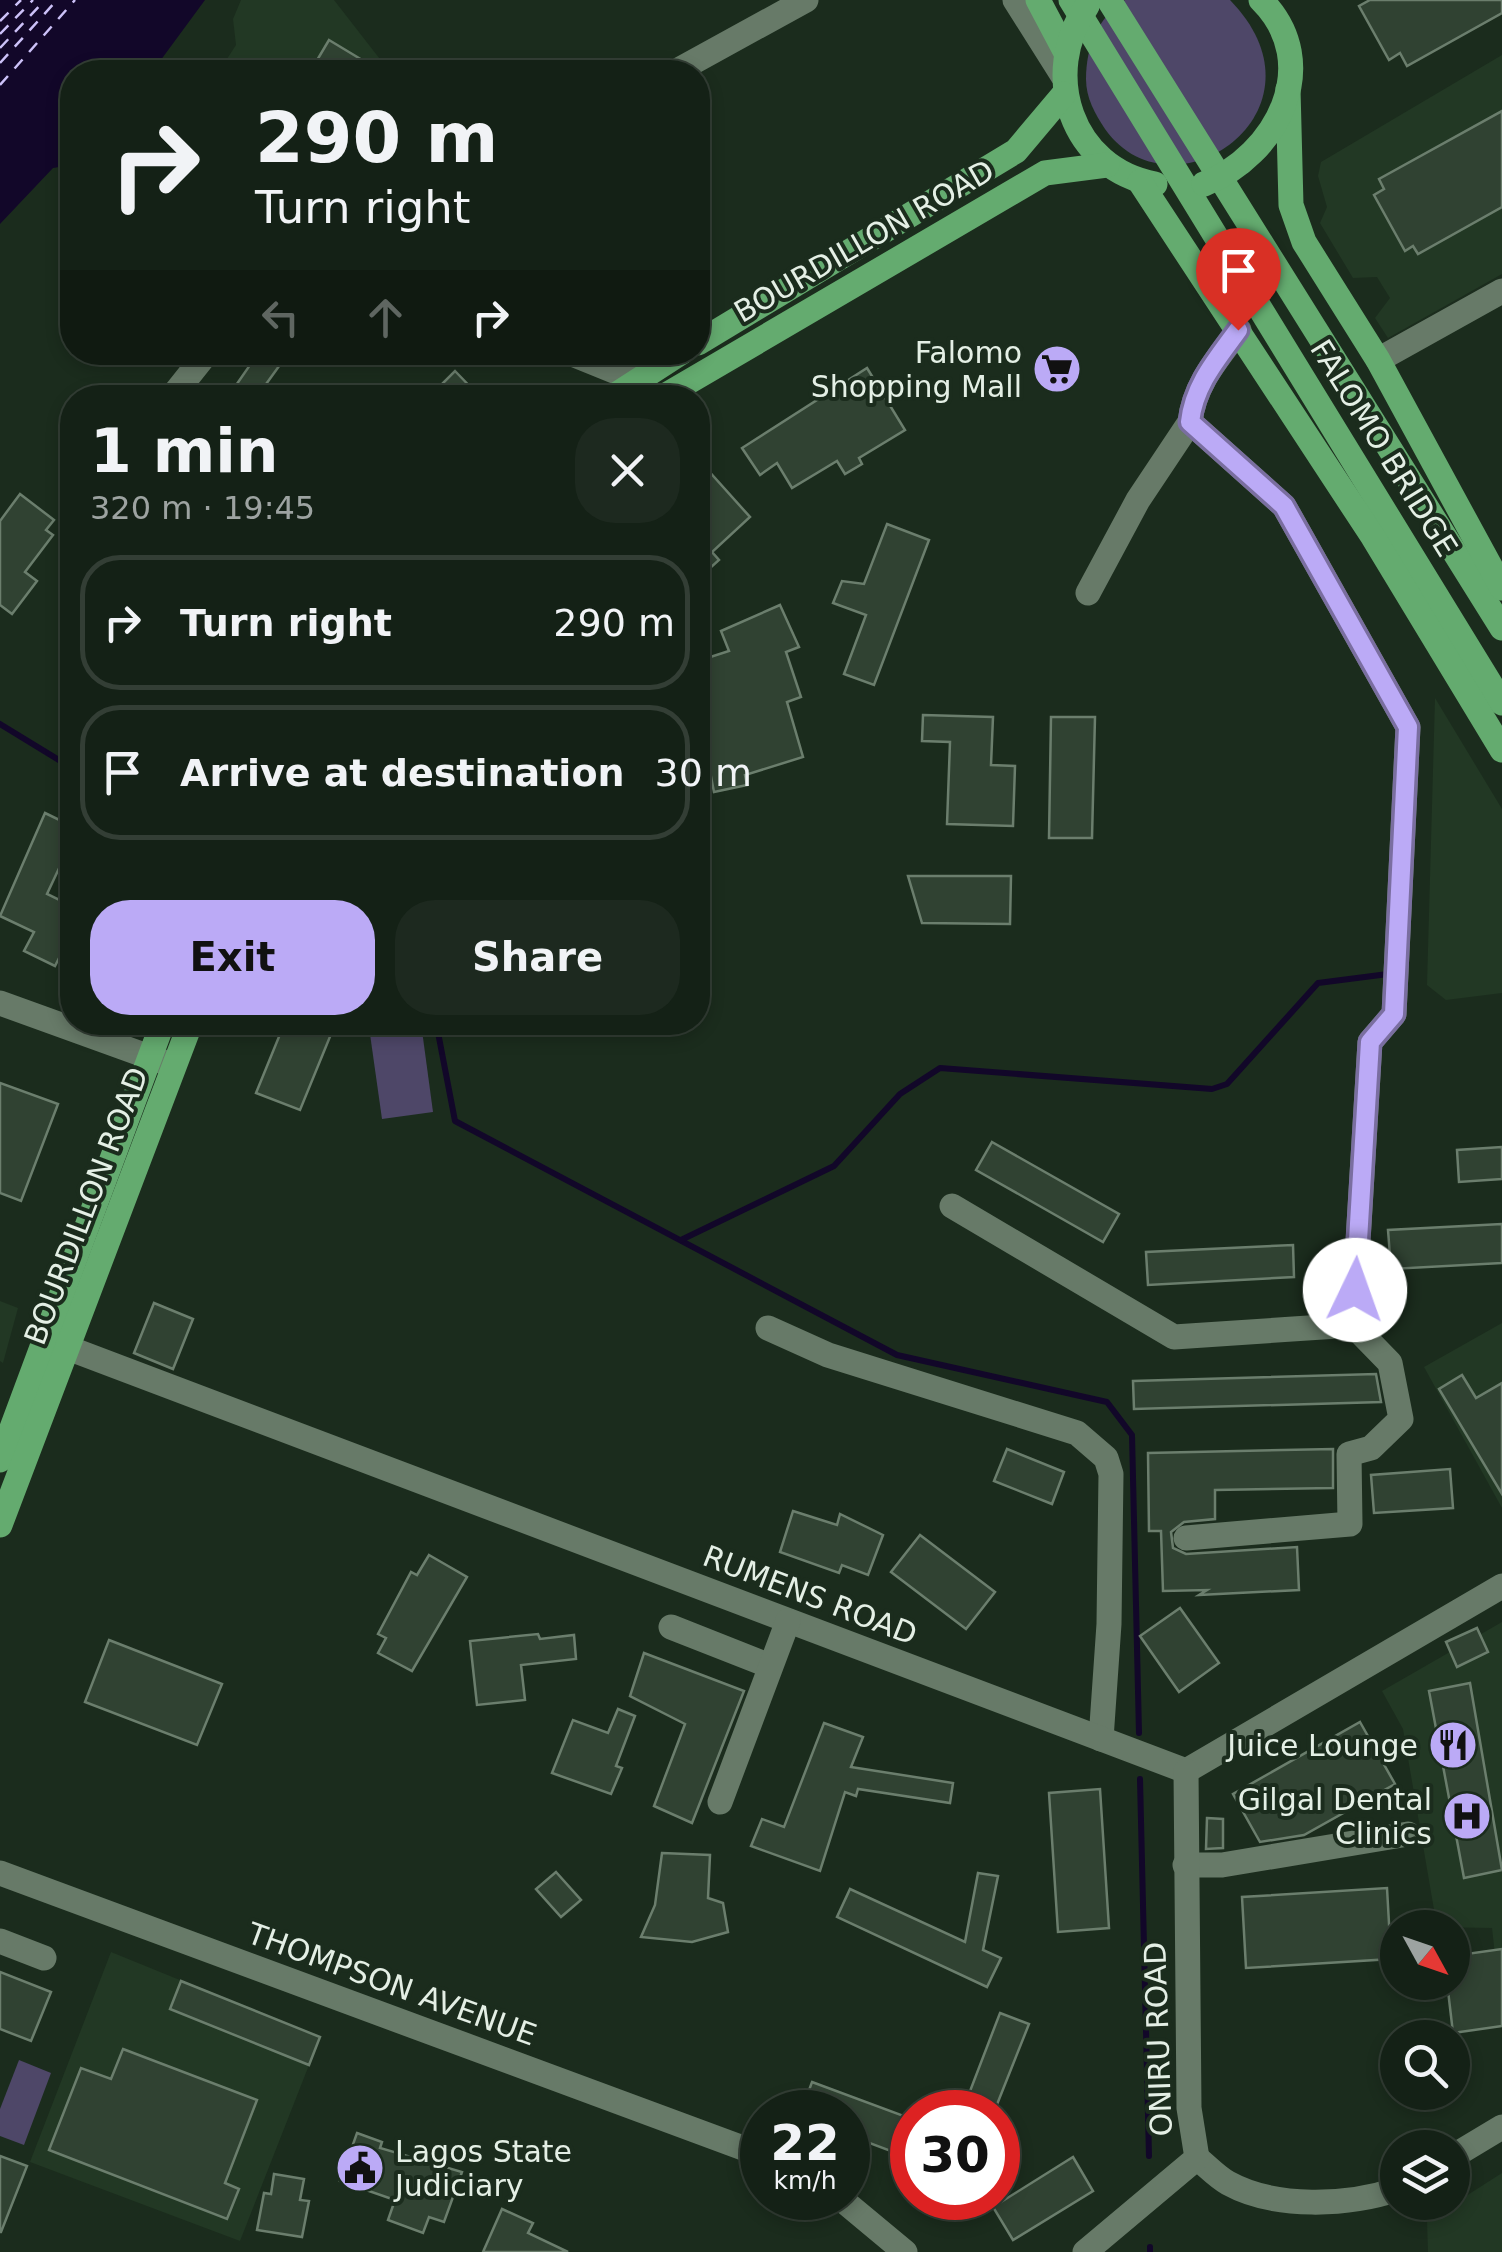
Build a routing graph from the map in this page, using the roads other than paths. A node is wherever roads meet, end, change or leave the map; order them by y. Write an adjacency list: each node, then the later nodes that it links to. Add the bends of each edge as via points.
1 (806, 0): 10 (street)
2 (1016, 0): 11 (street)
3 (1038, 0): 11 (main road)
4 (1071, 0): 30 (main road, FALOMO BRIDGE)
5 (1092, 0): 11 (main road, BOURDILLON ROAD, via 1076,22)
6 (1108, 0): 29 (main road)
7 (1261, 0): 9 (main road)
8 (1286, 0): 9 (main road)
9 (1284, 39): 12 (main road)
10 (697, 60)
11 (1064, 74): 13 (main road, via 1087,145); 17 (main road, BOURDILLON ROAD, via 1016,151)
12 (1288, 89): 14 (main road, via 1279,121 1236,170 1206,184 1172,188); 18 (main road, via 1291,205 1304,242)
13 (1107, 164): 14 (main road); 25 (main road, BOURDILLON ROAD, via 1046,173)
14 (1140, 182): 16 (main road)
15 (1502, 290): 18 (street)
16 (1238, 330): 26 (street, via 1199,388); 31 (main road)
17 (710, 337)
18 (1378, 360): 27 (main road)
19 (197, 365): 22 (street)
20 (593, 365): 23 (street)
21 (668, 365): 24 (main road)
22 (181, 385)
23 (634, 385)
24 (646, 385)
25 (683, 385)
26 (1190, 422): 28 (street); 40 (street, via 1284,506 1408,727 1394,1014 1370,1042)
27 (1502, 588)
28 (1088, 593)
29 (1502, 628)
30 (1502, 703)
31 (1502, 750)
32 (0, 1003): 33 (street)
33 (60, 1026)
34 (85, 1035): 37 (street)
35 (159, 1035): 37 (main road, BOURDILLON ROAD)
36 (186, 1035): 38 (main road, BOURDILLON ROAD)
37 (149, 1059): 38 (street); 43 (main road, BOURDILLON ROAD)
38 (174, 1065): 42 (main road, BOURDILLON ROAD)
39 (952, 1206): 40 (street, via 1174,1337)
40 (1353, 1325): 45 (street, via 1390,1364 1401,1419 1372,1448 1349,1454 1350,1524)
41 (768, 1328): 50 (street, via 828,1355 1077,1434 1106,1458 1109,1624)
42 (68, 1348): 44 (main road, BOURDILLON ROAD); 47 (street, RUMENS ROAD)
43 (0, 1460)
44 (0, 1525)
45 (1186, 1538)
46 (1502, 1586): 51 (street)
47 (788, 1621): 49 (street); 50 (street, RUMENS ROAD)
48 (671, 1627): 49 (street)
49 (770, 1666): 52 (street)
50 (1101, 1739): 51 (street, RUMENS ROAD)
51 (1186, 1771): 54 (street, ONIRU ROAD)
52 (720, 1802)
53 (1408, 1834): 54 (street, via 1222,1865)
54 (1185, 1865): 61 (street, ONIRU ROAD)
55 (0, 1873): 60 (street, THOMPSON AVENUE)
56 (0, 1941): 57 (street)
57 (44, 1958)
58 (1502, 2127): 59 (street)
59 (1470, 2146)
60 (740, 2147)
61 (1197, 2158): 62 (street, via 1229,2184 1277,2198); 65 (street, ONIRU ROAD)
62 (1380, 2194)
63 (867, 2220): 64 (street)
64 (906, 2252)
65 (1085, 2252)

